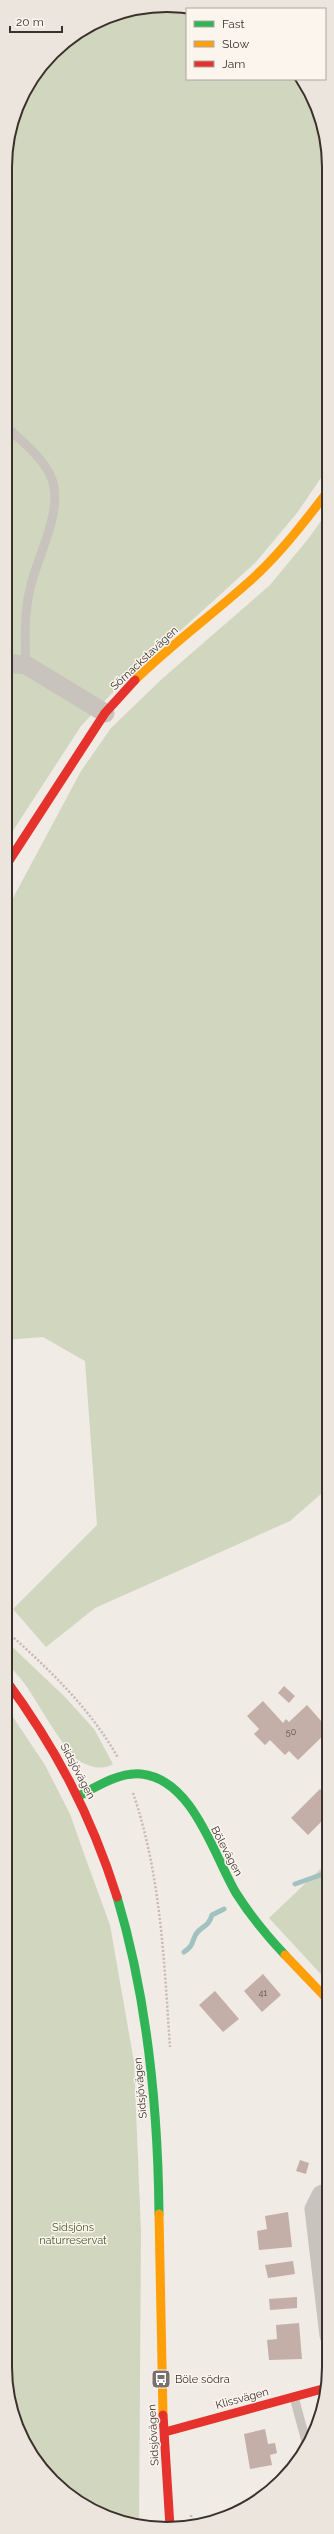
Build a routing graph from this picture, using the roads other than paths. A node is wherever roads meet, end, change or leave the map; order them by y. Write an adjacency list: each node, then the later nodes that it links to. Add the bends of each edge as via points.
1 (12, 432): 4 (lane, via 41,462 51,477 56,497 30,590 24,637)
2 (322, 499): 5 (street, Sörnackstavägen, via 301,527 252,579 160,656)
3 (12, 664): 4 (street)
4 (26, 665): 5 (street)
5 (105, 713): 6 (street, Sörnackstavägen)
6 (12, 855)
7 (12, 1689): 8 (street, Sidsjövägen, via 60,1758)
8 (79, 1796): 9 (street, Bölevägen, via 127,1775 146,1774 171,1787 188,1806 233,1887 257,1923); 14 (street, Sidsjövägen, via 121,1908 144,2011 153,2077)
9 (322, 1994)
10 (322, 2196): 11 (street, via 314,2209)
11 (322, 2277)
12 (320, 2390): 13 (street, Klissvägen)
13 (294, 2397): 14 (street, Klissvägen); 15 (lane)
14 (165, 2432): 16 (street, Sidsjövägen)
15 (305, 2438)
16 (170, 2522)

